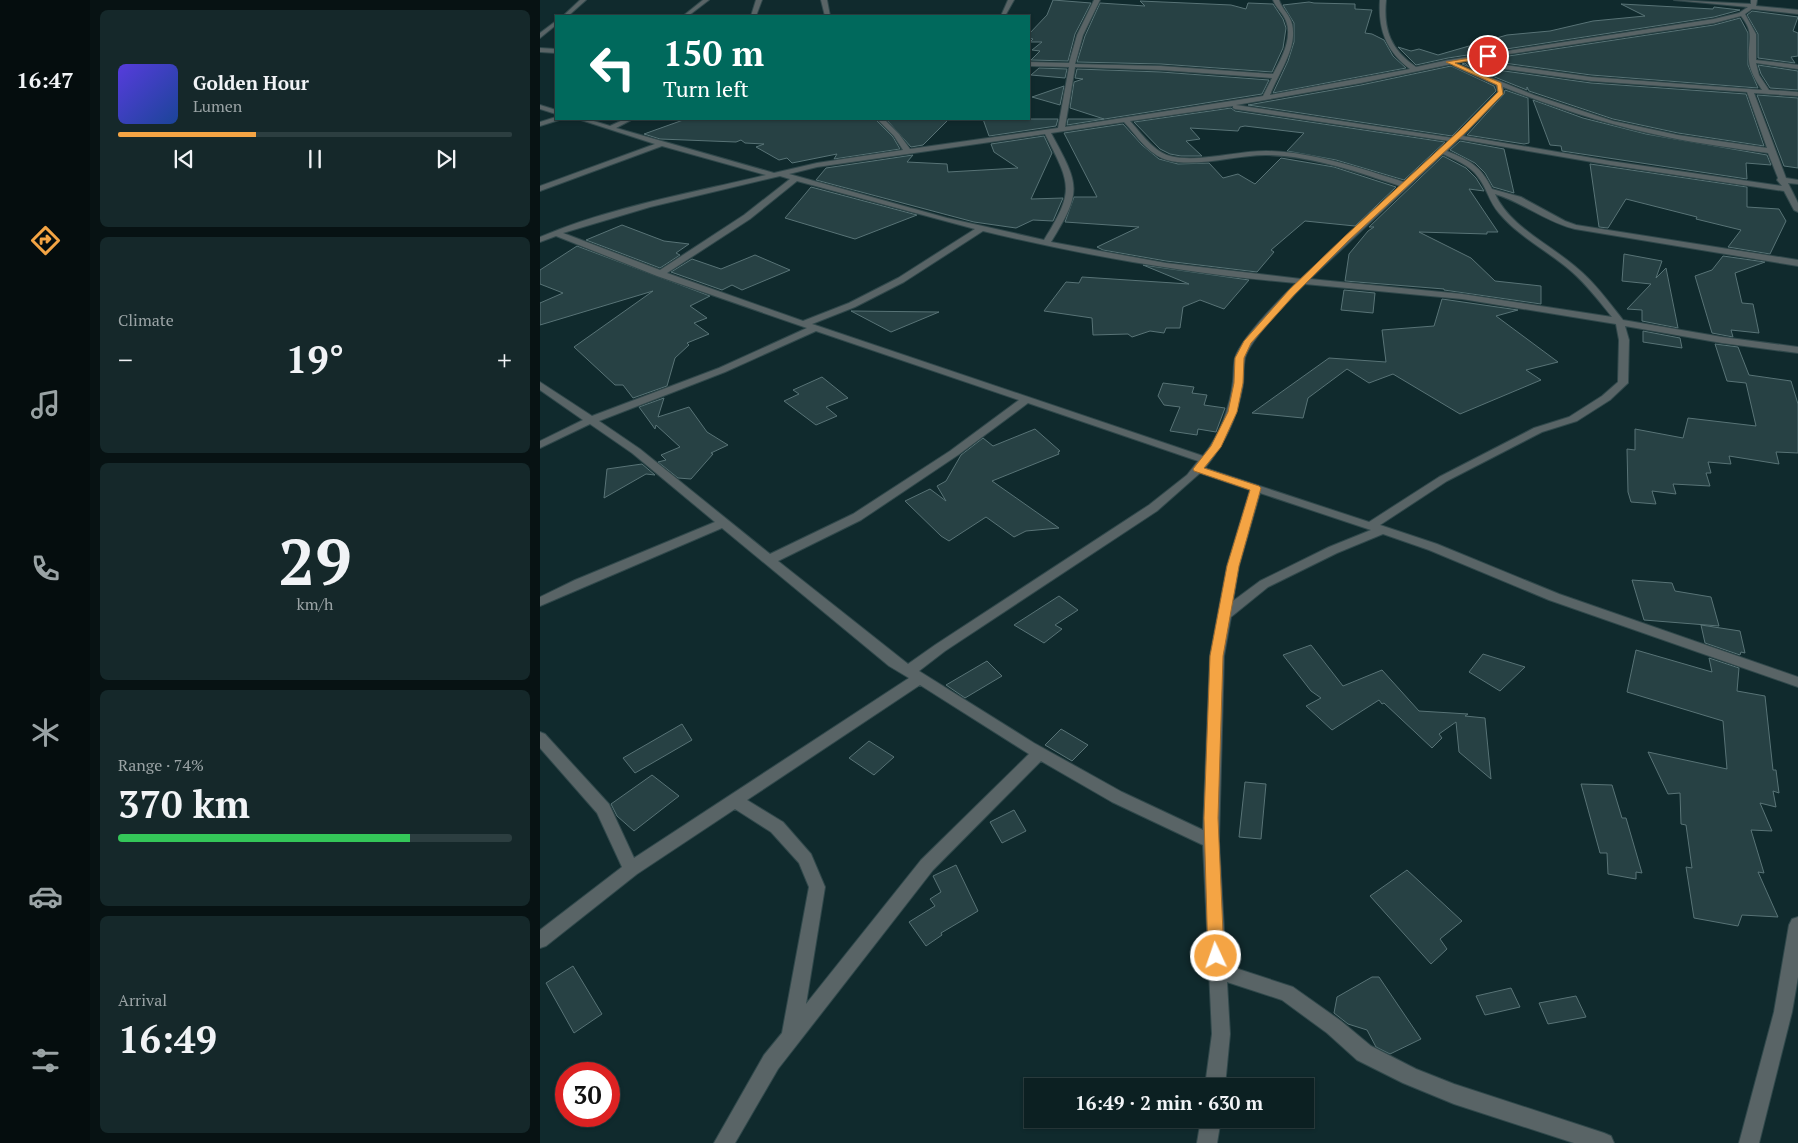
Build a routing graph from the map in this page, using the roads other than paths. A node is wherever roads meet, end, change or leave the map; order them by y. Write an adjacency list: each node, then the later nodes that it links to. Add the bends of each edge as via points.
1 (583, 0): 13 (street)
2 (706, 0): 14 (street)
3 (760, 0): 15 (street)
4 (824, 0): 16 (street)
5 (1011, 0): 17 (street)
6 (1097, 0): 26 (street, via 1080,35)
7 (1276, 0): 29 (street, via 1288,19 1290,38)
8 (1383, 0): 28 (street, via 1381,14 1388,42 1397,56)
9 (1677, 0): 10 (street)
10 (1752, 4): 11 (street); 12 (street)
11 (1798, 12)
12 (1742, 14): 22 (street, via 1667,29); 23 (street, via 1752,27 1755,38)
13 (565, 15)
14 (686, 15)
15 (753, 15)
16 (828, 15)
17 (1004, 15)
18 (555, 24): 19 (street)
19 (540, 36)
20 (540, 50): 21 (street)
21 (555, 51)
22 (1458, 61): 24 (street); 31 (street, via 1532,73)
23 (1752, 61): 27 (street); 32 (street)
24 (1448, 62): 28 (street); 30 (street)
25 (1030, 64): 26 (street)
26 (1072, 66): 29 (street); 45 (street)
27 (1798, 67)
28 (1414, 69): 34 (street)
29 (1275, 76): 34 (street)
30 (1499, 84): 47 (street, via 1501,92 1496,99); 49 (street, via 1630,127)
31 (1750, 91): 32 (street); 49 (street)
32 (1767, 92): 33 (street)
33 (1798, 94)
34 (1266, 98): 35 (street)
35 (1222, 106): 42 (street); 47 (street)
36 (540, 107): 37 (street)
37 (555, 112)
38 (555, 120): 43 (street)
39 (585, 120): 44 (street)
40 (628, 120): 44 (street)
41 (881, 120): 50 (street, via 897,135)
42 (1126, 121): 45 (street); 56 (street, via 1161,155 1170,158 1274,154 1310,159)
43 (540, 124)
44 (612, 127): 48 (street)
45 (1061, 131): 46 (street)
46 (1048, 132): 50 (street); 63 (street, via 1068,172 1072,188 1068,206)
47 (1455, 138): 51 (street); 58 (street)
48 (662, 144): 52 (street); 57 (street)
49 (1770, 150): 54 (street)
50 (907, 151): 52 (street)
51 (1442, 151): 56 (street); 59 (street, via 1474,168)
52 (776, 174): 53 (street); 62 (street, via 648,205)
53 (796, 178): 61 (street, via 927,216); 65 (street, via 747,217)
54 (1781, 180): 55 (street); 58 (street)
55 (1798, 182)
56 (1406, 185): 66 (street)
57 (540, 189)
58 (1785, 189): 60 (street)
59 (1488, 190): 64 (street, via 1518,199 1575,228); 67 (street, via 1502,212 1592,286)
60 (1798, 210)
61 (983, 228): 63 (street); 68 (street, via 901,280 852,305)
62 (546, 236): 65 (street)
63 (1047, 242): 66 (street, via 1110,256 1224,273)
64 (1798, 263)
65 (660, 274): 68 (street)
66 (1304, 280): 67 (street, via 1495,301); 75 (street, via 1247,342 1240,358 1232,412 1216,447)
67 (1620, 322): 70 (street, via 1734,343); 78 (street, via 1624,340 1623,383 1606,398 1573,419 1538,430 1444,479)
68 (803, 324): 69 (street)
69 (816, 328): 72 (street); 73 (street, via 722,370)
70 (1798, 350)
71 (540, 385): 73 (street)
72 (1027, 399): 75 (street); 80 (street, via 954,453 857,517)
73 (591, 420): 74 (street); 77 (street, via 636,451)
74 (540, 445)
75 (1202, 465): 76 (street); 83 (street, via 1153,508 940,648)
76 (1256, 488): 78 (street); 82 (street, via 1233,566)
77 (725, 522): 80 (street); 81 (street)
78 (1371, 526): 79 (street)
79 (1383, 530): 82 (street, via 1264,584); 84 (street, via 1554,597)
80 (769, 560): 83 (street, via 894,662)
81 (540, 602)
82 (1224, 615): 88 (street, via 1217,656)
83 (914, 674): 86 (street); 87 (street)
84 (1798, 682)
85 (540, 738): 89 (street, via 603,809)
86 (1040, 752): 88 (street, via 1118,797); 93 (street, via 927,865)
87 (734, 800): 89 (street); 93 (street, via 777,827 805,859 817,886)
88 (1212, 841): 92 (street)
89 (630, 869): 91 (street)
90 (1798, 925): 99 (street, via 1783,1012)
91 (540, 940)
92 (1217, 970): 94 (street, via 1221,1034); 98 (street, via 1287,993 1364,1053 1410,1076 1454,1094)
93 (791, 1037): 96 (street, via 771,1062)
94 (1216, 1078)
95 (1210, 1128): 97 (street)
96 (724, 1143)
97 (1207, 1143)
98 (1604, 1143)
99 (1749, 1143)

